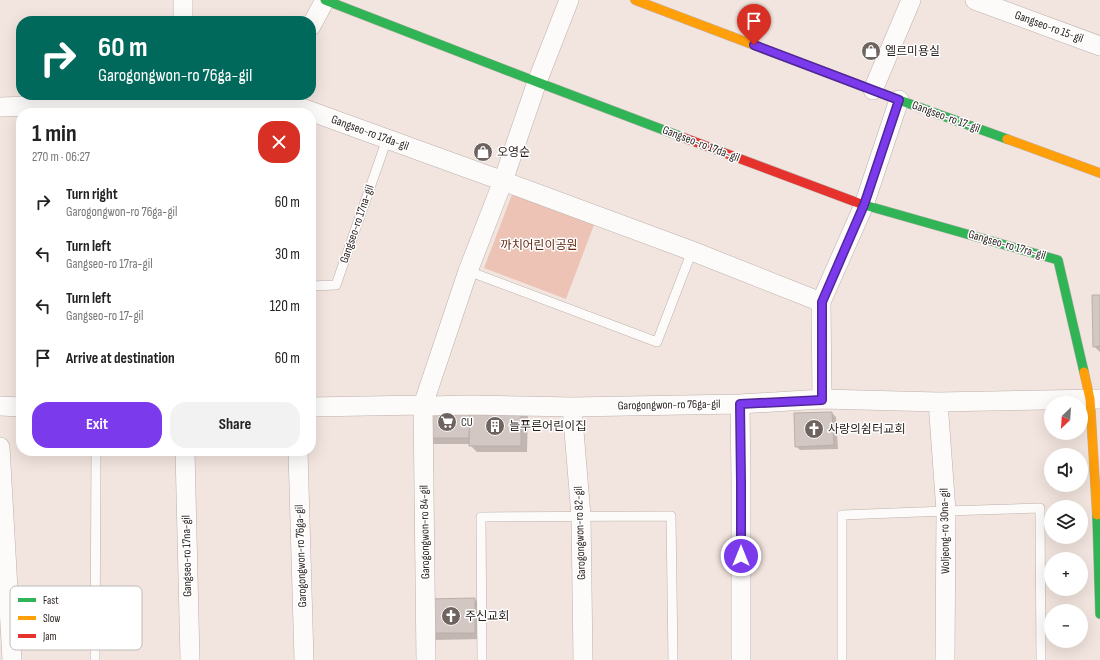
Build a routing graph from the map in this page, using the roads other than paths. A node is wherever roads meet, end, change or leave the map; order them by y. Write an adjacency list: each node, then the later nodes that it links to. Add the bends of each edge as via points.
1 (183, 0): 7 (street)
2 (325, 0): 8 (street); 10 (street, Gangseo-ro 17da-gil)
3 (569, 0): 10 (street)
4 (635, 0): 11 (street, Gangseo-ro 17-gil)
5 (911, 0): 11 (street)
6 (975, 0): 9 (street, Gangseo-ro 15-gil)
7 (183, 16)
8 (316, 17)
9 (1100, 46)
10 (537, 82): 23 (street); 24 (street, Gangseo-ro 17da-gil)
11 (873, 90): 14 (street, Gangseo-ro 17-gil)
12 (246, 100): 15 (street, Gangseo-ro 17da-gil)
13 (291, 100): 19 (street, Gangseo-ro 17da-gil)
14 (899, 100): 22 (street, Gangseo-ro 17-gil); 24 (street)
15 (185, 103): 18 (street, Gangseo-ro 17da-gil)
16 (0, 107): 17 (street, Gangseo-ro 17da-gil)
17 (45, 108)
18 (106, 108)
19 (311, 108)
20 (316, 110): 21 (street, Gangseo-ro 17da-gil)
21 (387, 139): 23 (street, Gangseo-ro 17da-gil); 27 (lane, Gangseo-ro 17na-gil, via 336,285)
22 (1100, 173)
23 (503, 181): 25 (street, Gangseo-ro 17da-gil); 26 (street)
24 (864, 205): 28 (street); 29 (street, Gangseo-ro 17ra-gil, via 1058,260)
25 (692, 251): 26 (lane, via 657,342); 28 (street, Gangseo-ro 17da-gil)
26 (468, 271): 33 (street)
27 (316, 286)
28 (822, 302): 30 (street)
29 (1095, 399): 31 (street, Garogongwon-ro 76ga-gil); 45 (street)
30 (822, 400): 31 (street, Garogongwon-ro 76ga-gil); 32 (street, Garogongwon-ro 76ga-gil)
31 (938, 402): 42 (street, Woljeong-ro 30na-gil)
32 (740, 404): 37 (street, Garogongwon-ro 76ga-gil); 57 (street)
33 (424, 405): 36 (street, Garogongwon-ro 76ga-gil); 37 (street, Garogongwon-ro 76ga-gil); 53 (street, Garogongwon-ro 84-gil)
34 (0, 406): 35 (street)
35 (16, 407)
36 (316, 407)
37 (572, 407): 43 (street, Garogongwon-ro 82-gil)
38 (0, 447): 46 (street)
39 (96, 456): 44 (lane)
40 (185, 456): 51 (street, Gangseo-ro 17na-gil)
41 (298, 456): 52 (street, Garogongwon-ro 76ga-gil)
42 (946, 511): 58 (lane, via 842,515); 59 (street, Woljeong-ro 30na-gil); 60 (lane, via 1040,508)
43 (580, 516): 54 (lane, via 480,517); 55 (street, Garogongwon-ro 82-gil); 56 (lane, via 671,516)
44 (95, 586)
45 (1100, 614)
46 (10, 624)
47 (11, 650): 49 (street)
48 (95, 650): 50 (lane)
49 (12, 660)
50 (95, 660)
51 (190, 660)
52 (304, 660)
53 (426, 660)
54 (482, 660)
55 (583, 660)
56 (673, 660)
57 (740, 660)
58 (842, 660)
59 (945, 660)
60 (1041, 660)

